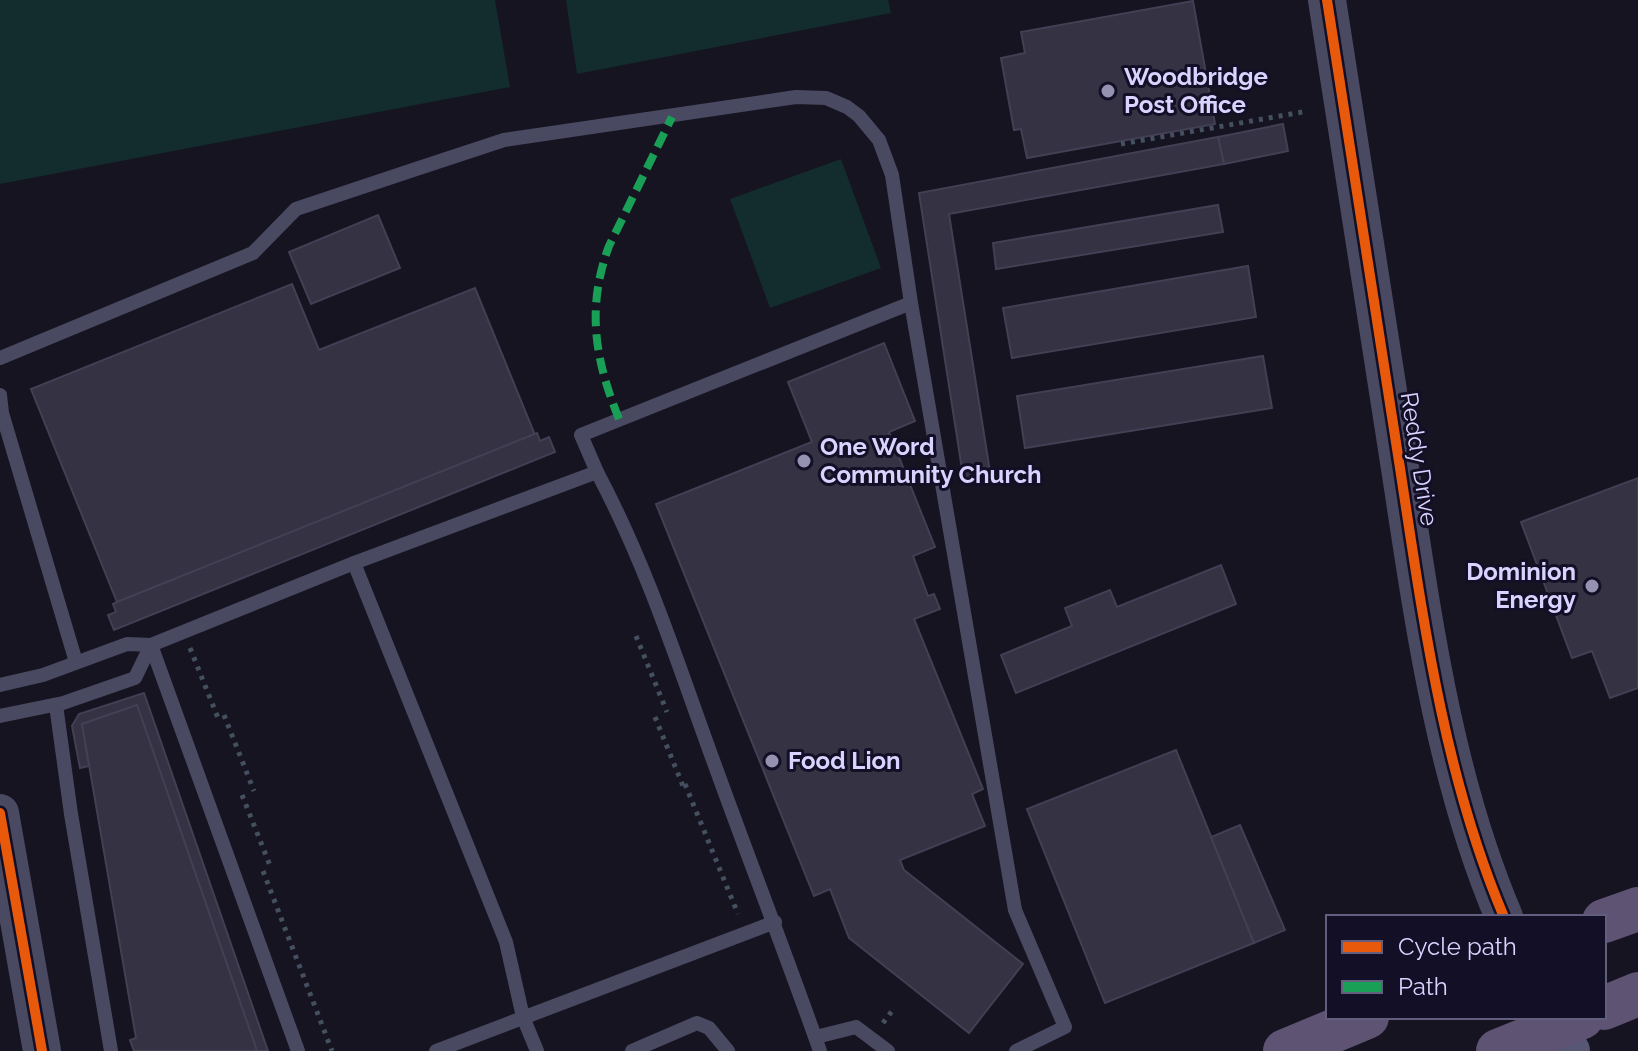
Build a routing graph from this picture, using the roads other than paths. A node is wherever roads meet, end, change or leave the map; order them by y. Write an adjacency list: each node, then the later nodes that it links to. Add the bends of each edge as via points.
1 (1327, 0): 14 (street, Reddy Drive, via 1433,666 1473,836)
2 (911, 303): 3 (lane, via 892,175 879,140 847,107 826,98 796,97 504,140 296,209 253,253); 5 (lane, via 581,435); 31 (lane, via 1015,910 1065,1027)
3 (0, 358)
4 (0, 395): 8 (lane)
5 (597, 472): 6 (lane); 16 (lane, via 636,548)
6 (354, 563): 7 (lane); 19 (lane, via 506,942)
7 (151, 645): 8 (lane, via 127,644); 10 (lane, via 135,678); 25 (lane)
8 (76, 662): 9 (lane)
9 (0, 685)
10 (56, 705): 11 (lane); 24 (lane)
11 (0, 716)
12 (0, 813): 23 (street)
13 (1638, 909): 15 (main road)
14 (1503, 915)
15 (1606, 920)
16 (775, 922): 19 (lane); 22 (lane)
17 (1638, 994): 18 (main road)
18 (1606, 1007)
19 (523, 1017): 26 (lane); 27 (lane)
20 (1362, 1019): 32 (main road)
21 (1559, 1033): 33 (main road)
22 (818, 1044): 30 (lane, via 856,1027)
23 (42, 1051)
24 (111, 1051)
25 (298, 1051)
26 (436, 1051)
27 (537, 1051)
28 (632, 1051): 29 (lane, via 697,1023 709,1028)
29 (728, 1051)
30 (888, 1051)
31 (1016, 1051)
32 (1285, 1051)
33 (1498, 1051)

